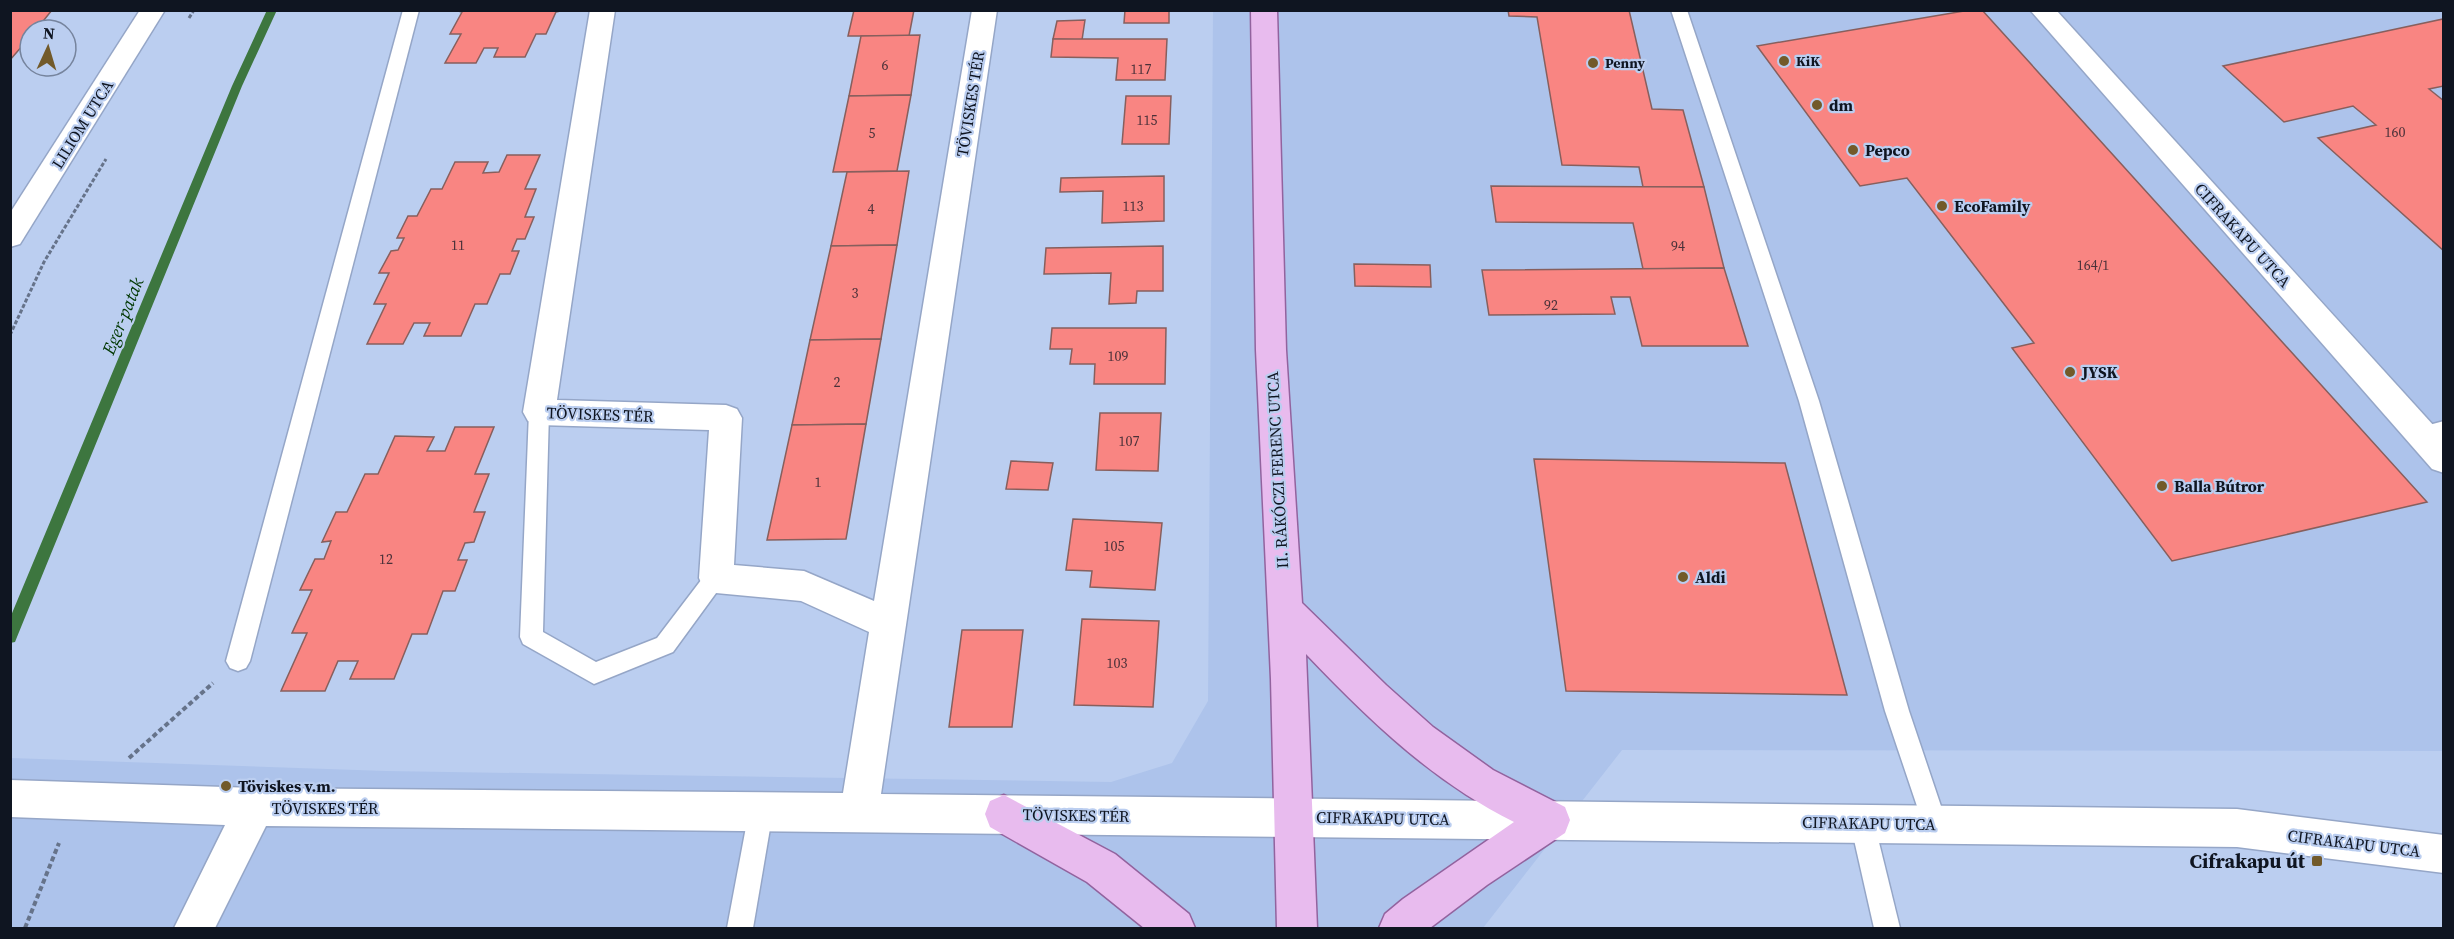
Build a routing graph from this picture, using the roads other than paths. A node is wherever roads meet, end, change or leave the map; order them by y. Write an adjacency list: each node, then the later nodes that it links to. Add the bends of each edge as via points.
1 (153, 10): 8 (street, LILIOM UTCA)
2 (411, 10): 15 (lane)
3 (603, 10): 9 (street, TÖVISKES TÉR)
4 (985, 10): 14 (street, TÖVISKES TÉR)
5 (1264, 10): 13 (main road, II. RÁKÓCZI FERENC UTCA, via 1271,350)
6 (1679, 10): 24 (lane, via 1809,401 1897,711)
7 (2042, 10): 10 (street, CIFRAKAPU UTCA)
8 (10, 237)
9 (539, 412): 12 (street, TÖVISKES TÉR, via 726,418); 12 (lane, via 531,637 594,673 665,645)
10 (2432, 432): 11 (street, CIFRAKAPU UTCA)
11 (2444, 460)
12 (716, 578): 14 (street, via 804,586)
13 (1284, 608): 21 (main road, II. RÁKÓCZI FERENC UTCA); 22 (main road, via 1373,698 1418,737 1470,777)
14 (888, 624): 19 (street, TÖVISKES TÉR)
15 (238, 661)
16 (10, 798): 17 (street, TÖVISKES TÉR)
17 (255, 807): 18 (street, TÖVISKES TÉR); 26 (street)
18 (761, 812): 19 (street, TÖVISKES TÉR); 27 (lane)
19 (859, 812): 20 (street, TÖVISKES TÉR)
20 (1004, 814): 21 (street, TÖVISKES TÉR); 28 (main road, via 1101,868)
21 (1293, 817): 22 (street, CIFRAKAPU UTCA); 29 (main road, II. RÁKÓCZI FERENC UTCA)
22 (1551, 820): 23 (street, CIFRAKAPU UTCA); 30 (main road, via 1473,871)
23 (1862, 822): 24 (street, CIFRAKAPU UTCA); 31 (lane)
24 (1935, 824): 25 (street, CIFRAKAPU UTCA, via 2237,828)
25 (2444, 854)
26 (194, 928)
27 (740, 928)
28 (1175, 928)
29 (1297, 928)
30 (1399, 928)
31 (1887, 928)

